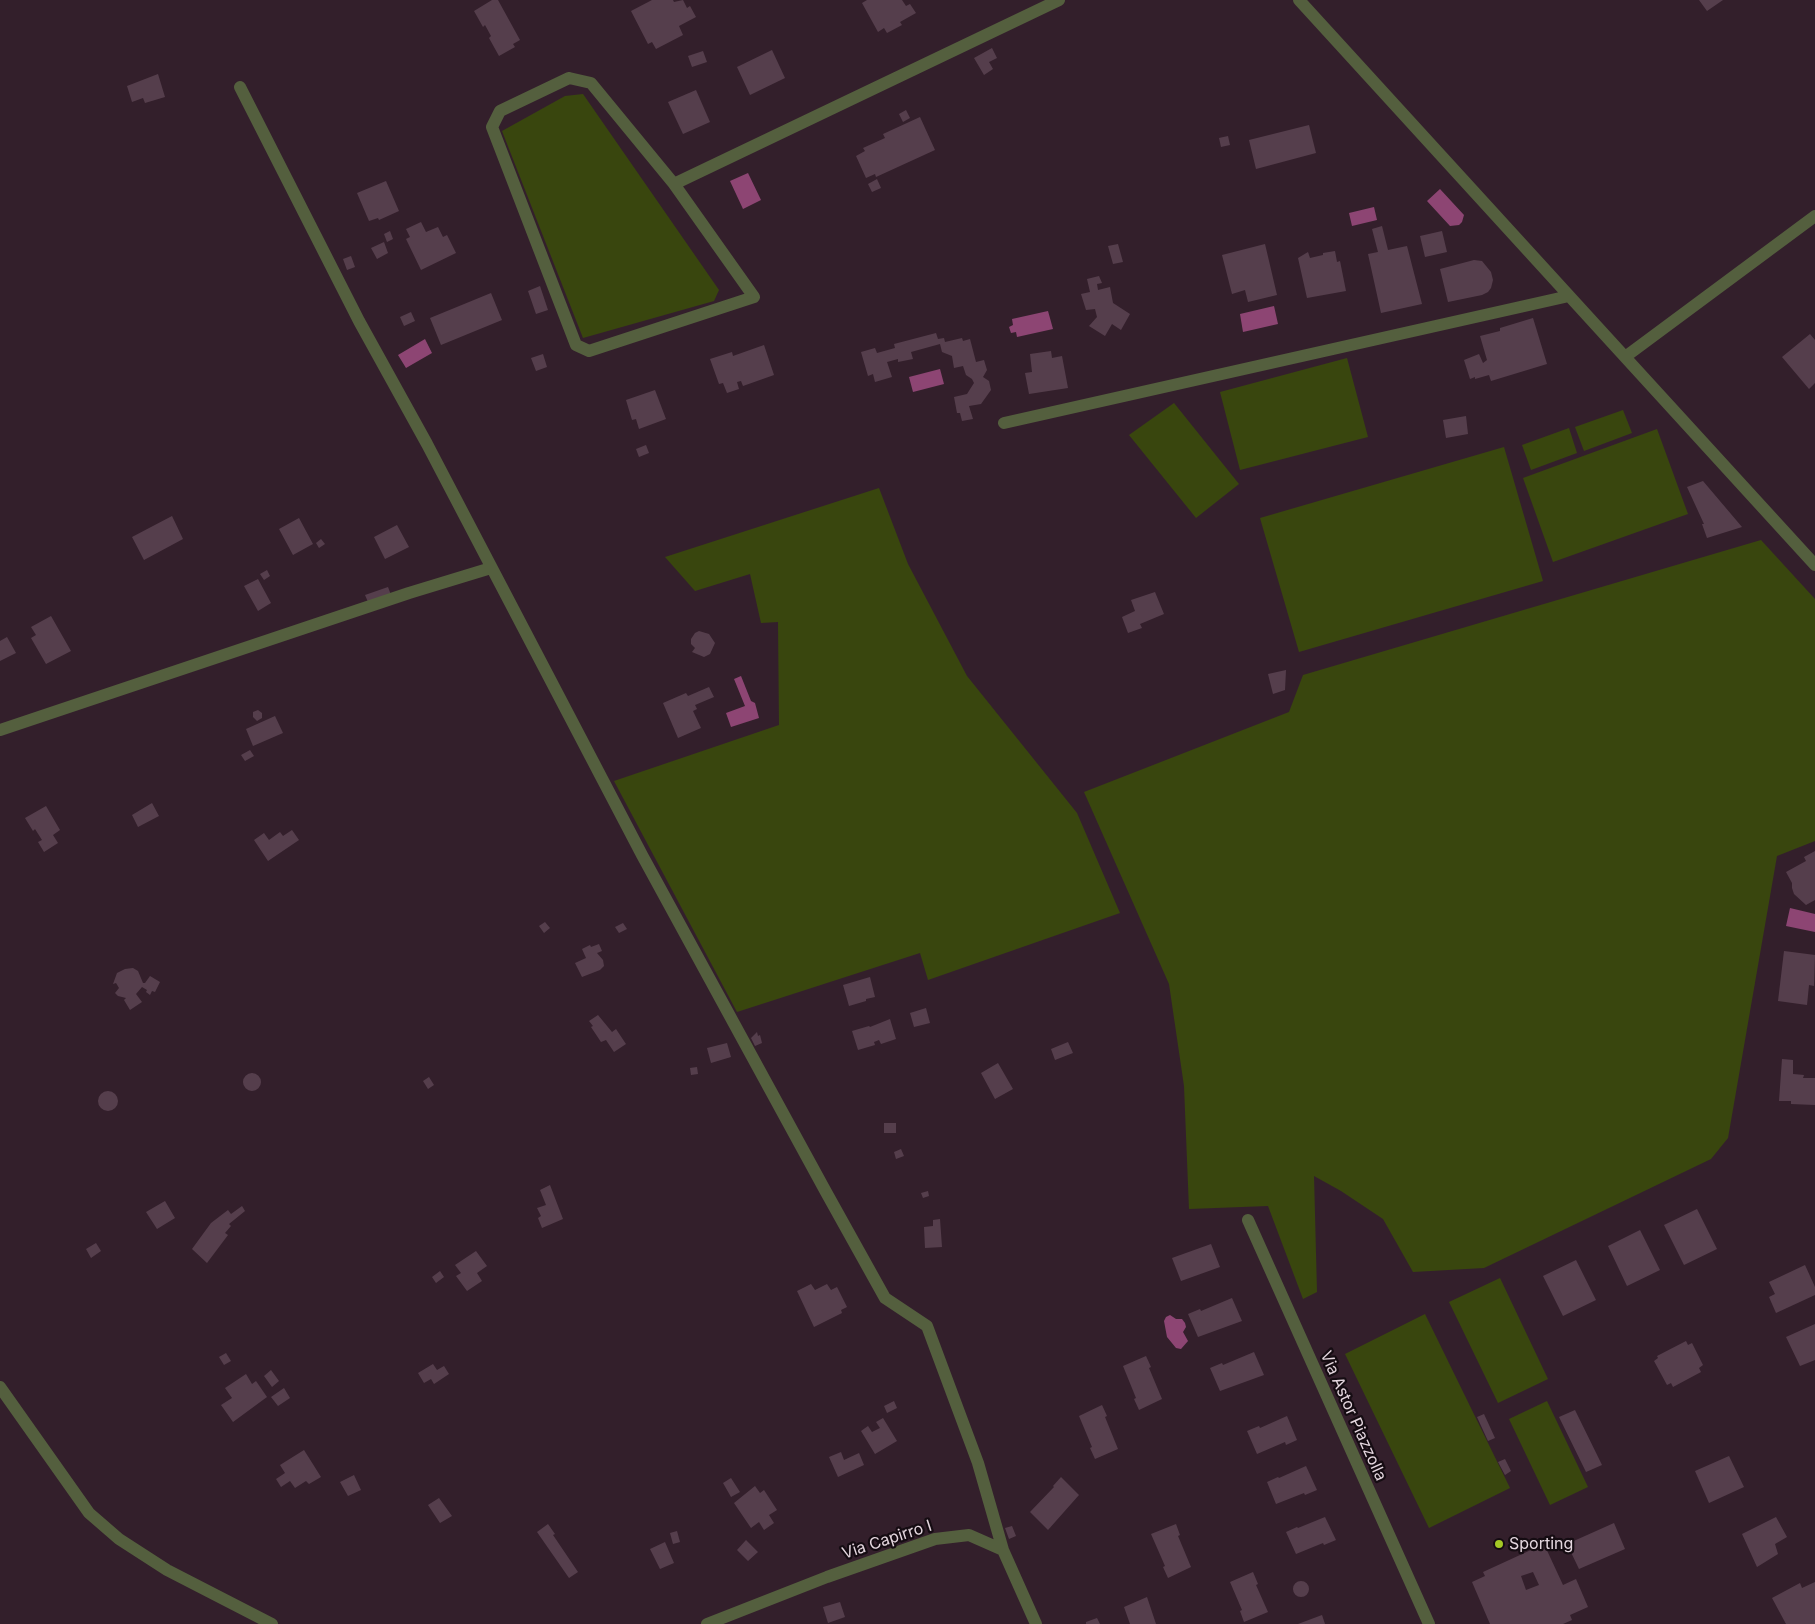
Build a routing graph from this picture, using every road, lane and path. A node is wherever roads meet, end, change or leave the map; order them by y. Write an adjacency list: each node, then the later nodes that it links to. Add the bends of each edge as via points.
1 (1058, 0): 4 (street)
2 (1300, 0): 6 (street)
3 (240, 87): 10 (street)
4 (674, 184): 4 (street, via 754,297 589,351 576,345 492,127 500,111 569,78 591,83)
5 (1815, 216): 7 (street)
6 (1569, 296): 7 (street); 8 (street)
7 (1625, 357): 9 (street)
8 (1004, 424)
9 (1815, 565)
10 (491, 568): 11 (street); 14 (street, via 642,855 885,1298 927,1326 978,1464)
11 (0, 730)
12 (1248, 1220): 18 (street, Via Astor Piazzolla)
13 (0, 1387): 15 (street, via 89,1513 119,1539 167,1570)
14 (1003, 1550): 16 (street, Via Capirro I, via 969,1535 934,1540); 17 (street)
15 (272, 1624)
16 (707, 1624)
17 (1036, 1624)
18 (1429, 1624)

